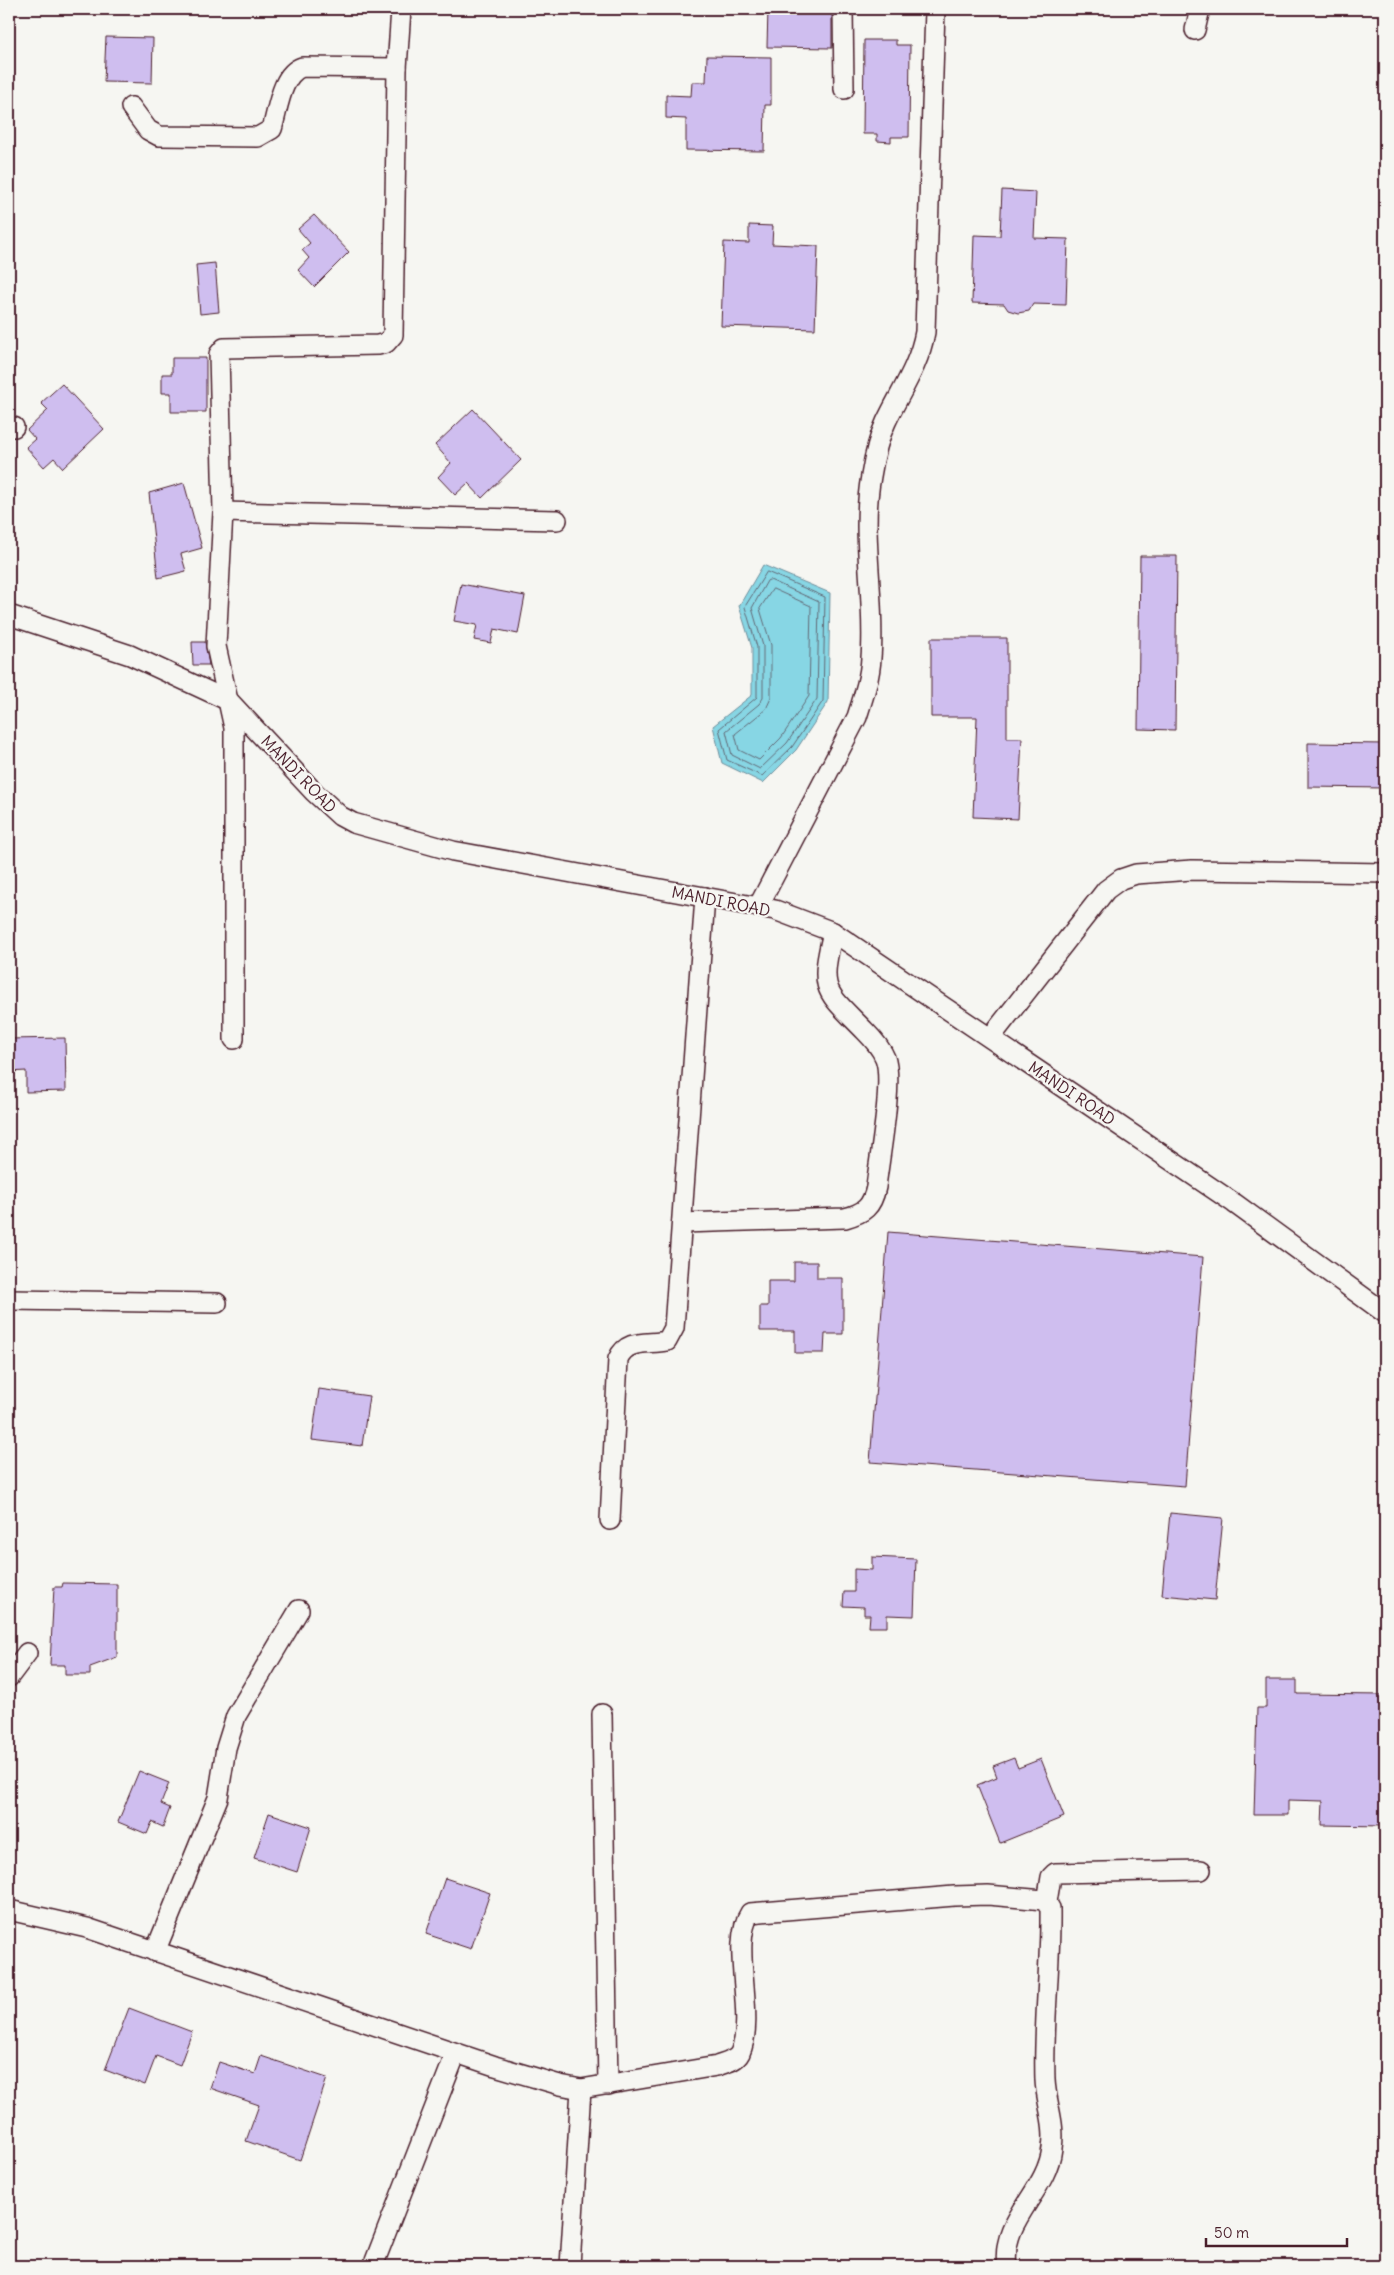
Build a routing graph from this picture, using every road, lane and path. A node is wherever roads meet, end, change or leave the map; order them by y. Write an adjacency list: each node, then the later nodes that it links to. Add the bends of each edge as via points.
1 (401, 9): 6 (street)
2 (843, 9): 7 (street)
3 (935, 9): 15 (street, via 925,332 919,358 880,437 870,479 865,525 872,645 865,690 857,717)
4 (1200, 9): 5 (street)
5 (1195, 30)
6 (397, 68): 8 (street, via 295,69 287,80 272,129 264,135 250,138 154,134); 9 (street, via 393,335 386,343 378,345 221,349)
7 (844, 89)
8 (131, 107)
9 (223, 512): 10 (street); 12 (street, via 216,646)
10 (557, 520)
11 (9, 615): 12 (street, MANDI ROAD, via 130,655)
12 (229, 700): 14 (street, MANDI ROAD, via 314,792 353,824 453,851); 18 (street, via 234,728)
13 (1385, 873): 17 (street, via 1192,870 1136,874 1121,879 1106,890)
14 (705, 897): 15 (street, MANDI ROAD); 19 (street)
15 (758, 907): 16 (street, MANDI ROAD, via 796,917)
16 (833, 932): 17 (street, MANDI ROAD); 19 (street, via 825,965 826,987 880,1048 888,1070 872,1202 865,1211 845,1218)
17 (991, 1037): 22 (street, MANDI ROAD, via 1234,1203)
18 (234, 1039)
19 (682, 1223): 23 (street, via 672,1334 667,1341 626,1346 618,1359)
20 (9, 1300): 21 (street)
21 (217, 1303)
22 (1385, 1313)
23 (610, 1520)
24 (299, 1610): 31 (street, via 236,1716 226,1748 218,1798)
25 (27, 1653): 26 (street)
26 (9, 1677)
27 (602, 1714): 33 (street)
28 (1201, 1870): 29 (street, via 1055,1873)
29 (1047, 1902): 33 (street, via 971,1895 750,1913 743,1933 745,2028 740,2053 730,2062 717,2066); 37 (street, via 1050,1920 1045,2081 1053,2133 1052,2148 1046,2171 1010,2233 1006,2249)
30 (9, 1910): 31 (street, via 87,1928)
31 (155, 1952): 32 (street)
32 (456, 2053): 34 (street); 35 (street)
33 (608, 2085): 34 (street)
34 (581, 2089): 36 (street)
35 (372, 2266)
36 (570, 2266)
37 (1007, 2266)

